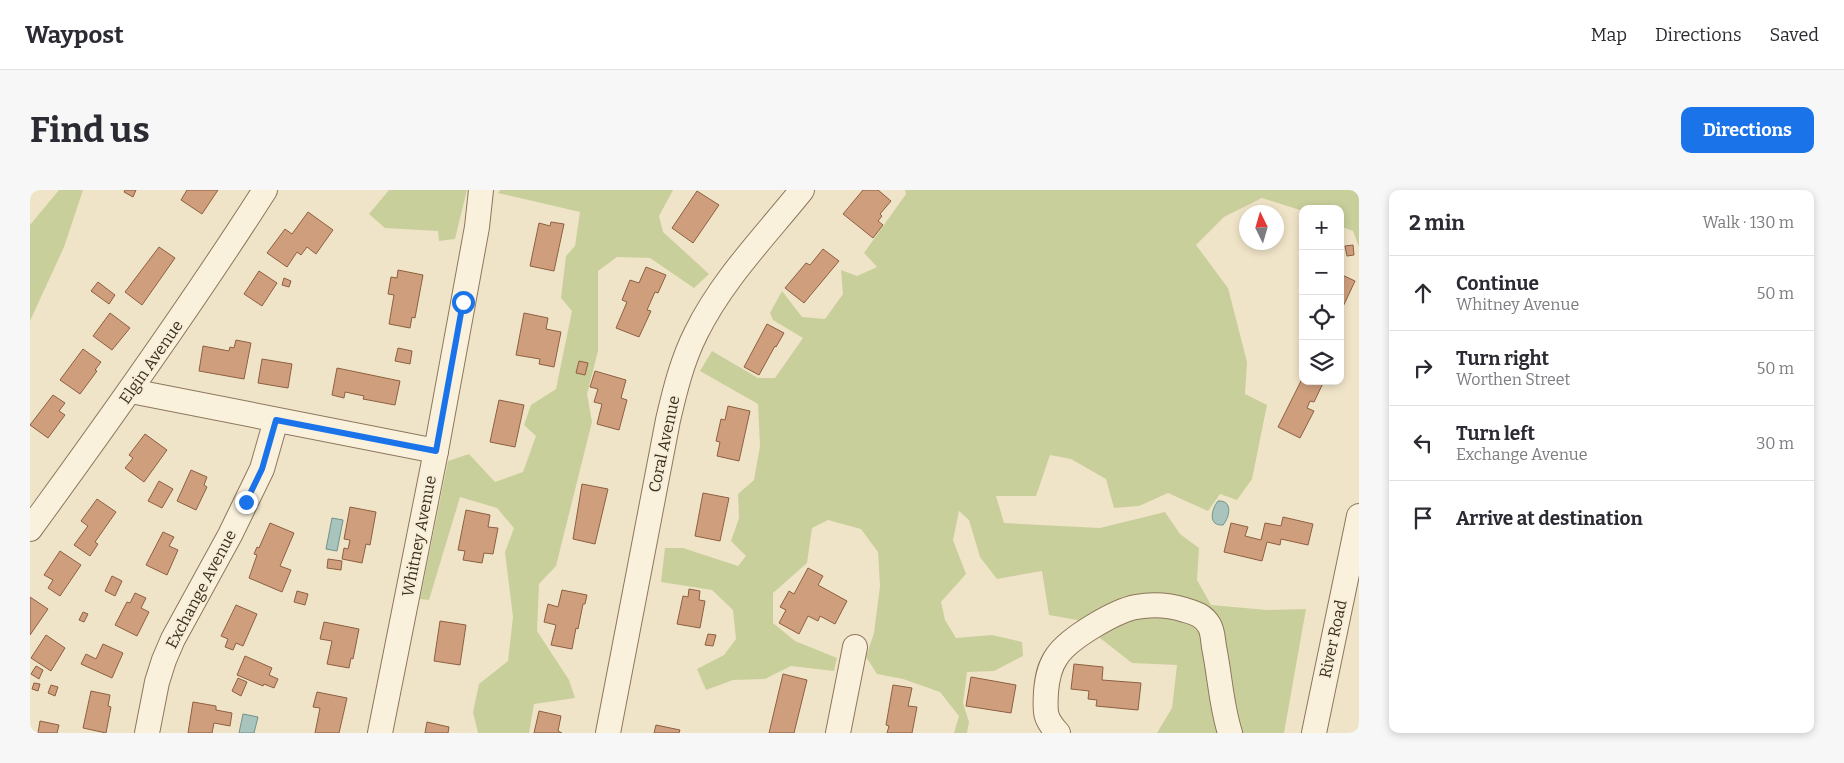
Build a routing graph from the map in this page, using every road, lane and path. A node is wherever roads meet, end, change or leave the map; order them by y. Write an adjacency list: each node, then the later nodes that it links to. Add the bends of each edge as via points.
1 (266, 190): 4 (street, Elgin Avenue)
2 (482, 190): 6 (street, Whitney Avenue)
3 (802, 190): 12 (street, Coral Avenue, via 727,284 703,320 684,361 668,420)
4 (131, 391): 5 (street); 8 (street, Elgin Avenue)
5 (276, 420): 6 (street); 10 (street, Exchange Avenue, via 262,469 164,660)
6 (436, 451): 11 (street, Whitney Avenue)
7 (1359, 516): 16 (street, River Road)
8 (30, 529)
9 (855, 647): 13 (street)
10 (147, 733)
11 (380, 733)
12 (608, 733)
13 (838, 733)
14 (1058, 733): 15 (street, via 1045,712 1046,683 1057,656 1082,633 1104,621 1134,607 1155,605 1200,614 1210,626)
15 (1230, 733)
16 (1314, 733)

